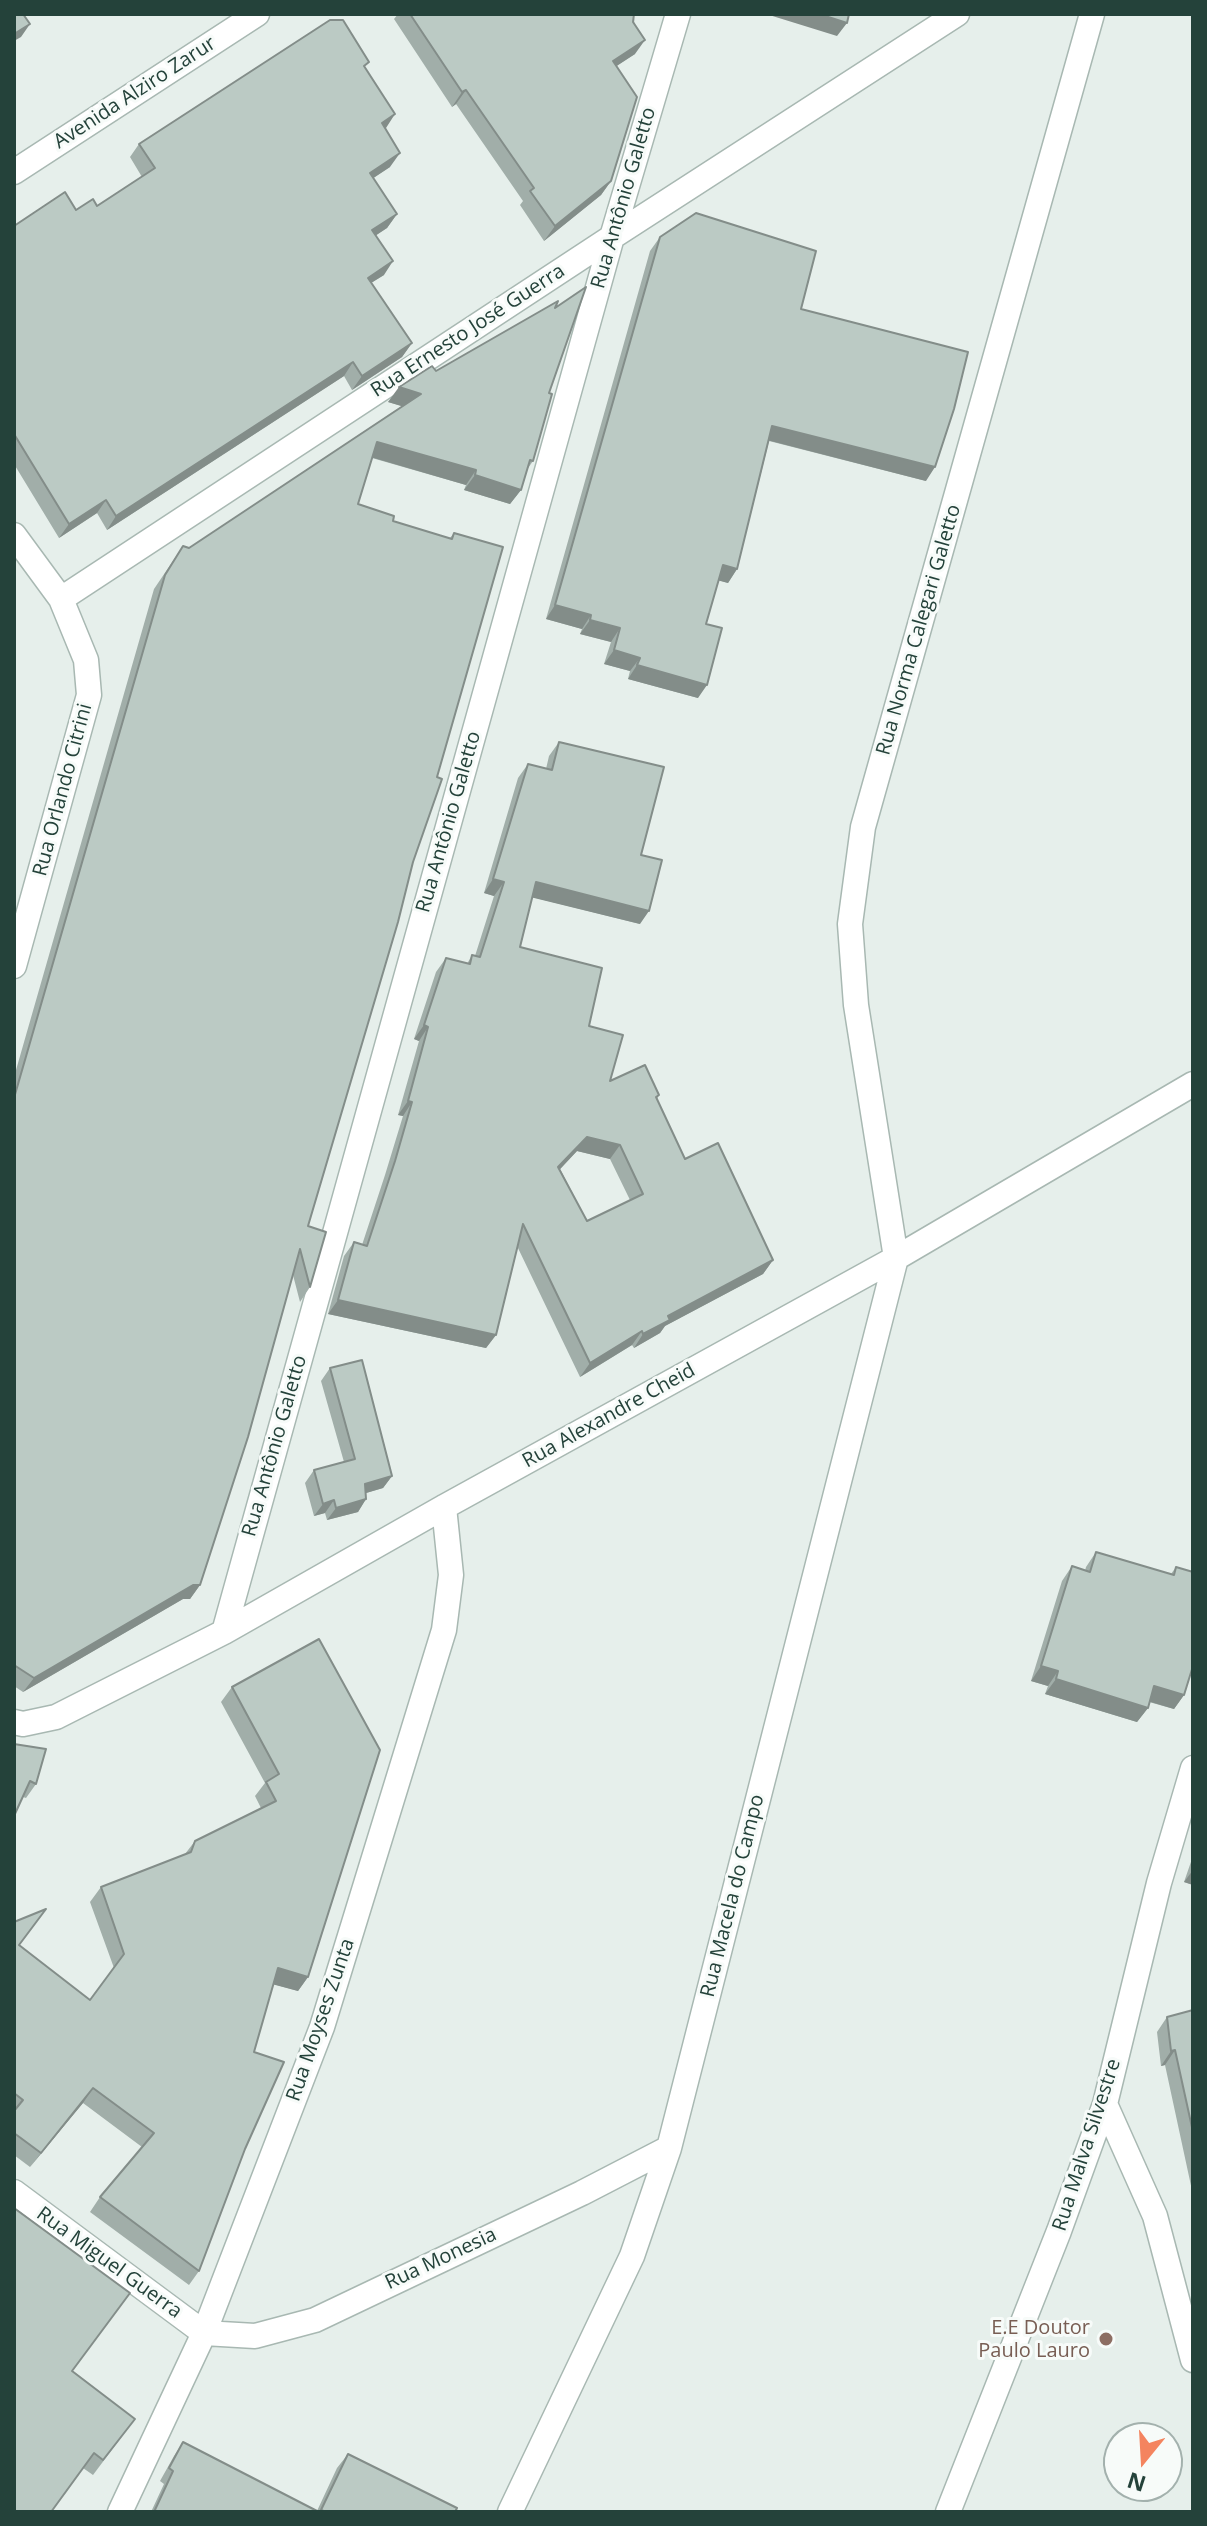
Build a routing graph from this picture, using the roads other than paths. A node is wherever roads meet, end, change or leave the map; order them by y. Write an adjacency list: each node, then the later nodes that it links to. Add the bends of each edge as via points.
1 (257, 14): 5 (street, Avenida Alziro Zarur)
2 (678, 14): 6 (street, Rua Antônio Galetto)
3 (957, 14): 6 (street, Rua Ernesto José Guerra)
4 (1092, 14): 11 (street, Rua Norma Calegari Galetto, via 863,827 850,924 856,1005)
5 (14, 172)
6 (612, 237): 8 (street, Rua Ernesto José Guerra); 13 (street, Rua Antônio Galetto)
7 (14, 535): 8 (street, Rua Orlando Citrini)
8 (61, 599): 9 (street, Rua Orlando Citrini, via 86,660 89,695)
9 (14, 966)
10 (1193, 1084): 11 (street, Rua Alexandre Cheid)
11 (896, 1258): 12 (street, Rua Alexandre Cheid); 17 (street, Rua Macela do Campo)
12 (444, 1507): 13 (street, Rua Alexandre Cheid); 19 (street, Rua Moyses Zunta, via 451,1575 444,1630 322,2027)
13 (224, 1632): 14 (street, Rua Alexandre Cheid, via 56,1717)
14 (14, 1722)
15 (1193, 1768): 16 (street, Rua Malva Silvestre)
16 (1105, 2104): 20 (street, via 1155,2216); 23 (street, Rua Malva Silvestre)
17 (669, 2148): 19 (street, Rua Monesia, via 315,2320 255,2336); 22 (street, Rua Macela do Campo, via 632,2256)
18 (14, 2192): 19 (street, Rua Miguel Guerra)
19 (204, 2333): 21 (street, Rua Moyses Zunta)
20 (1193, 2360)
21 (120, 2512)
22 (510, 2512)
23 (948, 2512)

